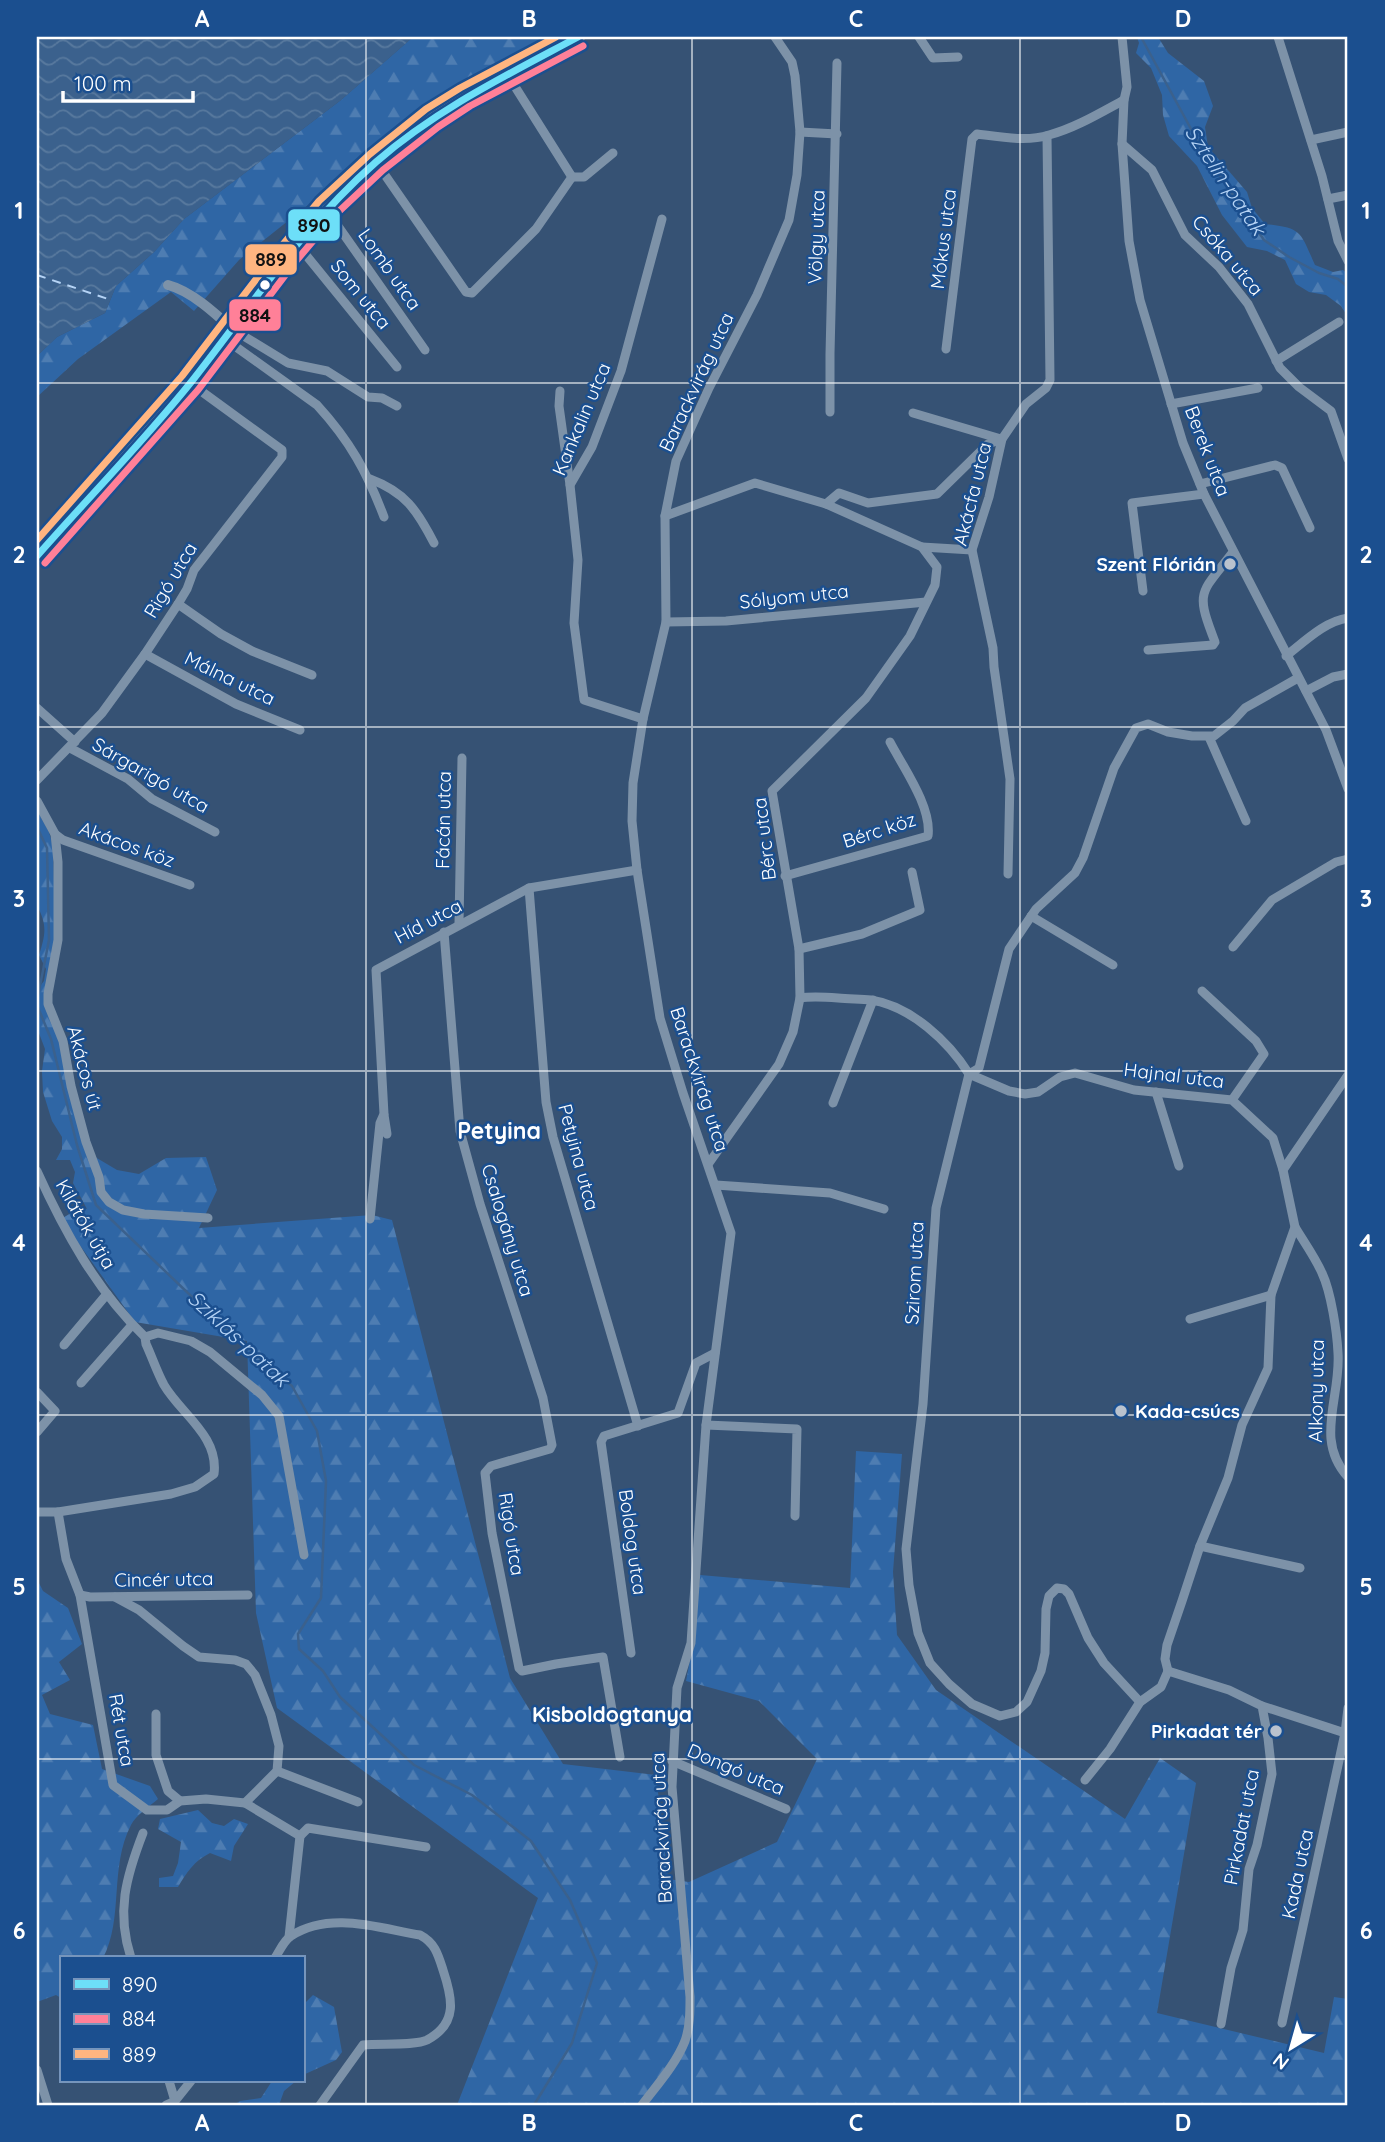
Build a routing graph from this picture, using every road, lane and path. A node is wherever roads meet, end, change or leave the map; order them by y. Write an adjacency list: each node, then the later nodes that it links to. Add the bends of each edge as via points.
1 (578, 37): 8 (main road)
2 (775, 37): 10 (street, Barackvirág utca, via 792,62)
3 (919, 37): 6 (street, via 933,58)
4 (1122, 37): 9 (street, Berek utca)
5 (1278, 37): 14 (street)
6 (958, 57)
7 (837, 63): 12 (street, Völgy utca)
8 (507, 74): 17 (main road, via 432,118); 18 (street)
9 (1124, 100): 13 (street); 15 (street, Berek utca)
10 (800, 132): 12 (street); 46 (street, Barackvirág utca, via 789,220 757,295 684,439)
11 (1348, 132): 14 (street)
12 (837, 134): 38 (street, Völgy utca)
13 (1047, 136): 29 (street, Mókus utca, via 977,134 972,139); 40 (street, Akácfa utca, via 1050,380)
14 (1311, 140): 20 (street)
15 (1122, 144): 31 (street, Csóka utca, via 1152,170 1185,235 1219,267 1248,304); 36 (street, Berek utca, via 1129,242 1140,300)
16 (612, 153): 18 (street, via 584,177)
17 (376, 162): 18 (street, via 471,293 536,229); 21 (main road)
18 (572, 177)
19 (1348, 195): 20 (street)
20 (1328, 199): 23 (street)
21 (326, 209): 24 (main road); 30 (street, Lomb utca)
22 (662, 219): 43 (street, Kankalin utca, via 621,372 592,447)
23 (1343, 240): 25 (street)
24 (297, 244): 28 (main road); 32 (street, Som utca)
25 (1348, 261)
26 (168, 285): 28 (street, via 200,303)
27 (1339, 322): 31 (street)
28 (229, 334): 33 (main road); 37 (street, via 288,363 327,371 368,397); 42 (street, via 317,405)
29 (946, 349)
30 (425, 350)
31 (1276, 361): 41 (street, Csóka utca, via 1299,387 1331,411)
32 (397, 367)
33 (190, 383): 53 (main road); 56 (street, Rigó utca, via 283,453 194,570)
34 (1258, 388): 36 (street)
35 (560, 391): 43 (street)
36 (1171, 404): 44 (street, Berek utca)
37 (397, 406)
38 (830, 412)
39 (913, 413): 40 (street)
40 (1002, 439): 45 (street, via 988,444 937,494 868,503 839,493); 51 (street, Akácfa utca)
41 (1348, 459)
42 (370, 479): 47 (street); 49 (street, via 403,495)
43 (570, 485): 67 (street, Kankalin utca, via 578,560 574,623 584,699)
44 (1202, 489): 48 (street, via 1275,465 1282,468); 52 (street, Berek utca); 54 (street, via 1132,503)
45 (826, 505): 46 (street, via 755,482); 50 (street)
46 (665, 516): 58 (street, Barackvirág utca)
47 (384, 517)
48 (1310, 528)
49 (434, 542)
50 (922, 547): 51 (street); 55 (street, Bérc utca, via 937,567)
51 (972, 550): 82 (street, Akácfa utca, via 993,648 1010,779)
52 (1233, 552): 59 (street, via 1202,595 1213,645); 61 (street, Berek utca)
53 (37, 556)
54 (1143, 592)
55 (926, 602): 58 (street, Sólyom utca, via 726,621); 83 (street, Bérc utca, via 910,636 866,698 772,791)
56 (178, 604): 60 (street, Rigó utca); 63 (street, via 252,651)
57 (1348, 618): 61 (street, via 1313,634)
58 (666, 622): 67 (street, Barackvirág utca)
59 (1148, 650)
60 (145, 654): 68 (street, Málna utca, via 236,704); 71 (street, Rigó utca)
61 (1286, 656): 64 (street, Berek utca)
62 (1348, 674): 65 (street)
63 (312, 676)
64 (1297, 678): 65 (street, Berek utca); 69 (street, via 1245,708)
65 (1306, 691): 74 (street, Berek utca)
66 (37, 708): 71 (street, Sárgarigó utca)
67 (643, 719): 80 (street, Barackvirág utca, via 633,783)
68 (300, 730)
69 (1209, 737): 76 (street); 86 (street, Szirom utca, via 1168,732 1148,724 1136,728 1114,768 1075,873)
70 (890, 742): 83 (street, Bérc köz, via 926,813 928,836)
71 (72, 745): 73 (street, Rigó utca); 77 (street, Sárgarigó utca, via 152,799)
72 (462, 758): 87 (street, Fácán utca)
73 (37, 780)
74 (1348, 789)
75 (37, 801): 78 (street, Akácos út)
76 (1246, 821)
77 (215, 832)
78 (55, 834): 84 (street, Akácos köz); 108 (street, Akácos út, via 58,940 48,1004 63,1041 101,1192 123,1210)
79 (1348, 859): 89 (street, via 1272,901)
80 (637, 870): 85 (street, Híd utca); 102 (street, Barackvirág utca, via 660,1018)
81 (912, 872): 90 (street, via 920,910 862,934)
82 (1008, 874)
83 (785, 876): 90 (street, Bérc utca)
84 (190, 885)
85 (529, 888): 87 (street, Híd utca); 121 (street, Petyina utca, via 546,1102 553,1137)
86 (1031, 916): 91 (street); 95 (street, Szirom utca, via 1009,949 979,1068)
87 (459, 924): 88 (street, Híd utca)
88 (444, 933): 100 (street, Híd utca, via 376,970); 123 (street, Csalogány utca, via 460,1131 543,1398)
89 (1233, 947)
90 (799, 949): 93 (street, Bérc utca)
91 (1113, 965)
92 (1202, 990): 98 (street, via 1256,1041 1264,1055)
93 (800, 998): 94 (street); 102 (street, Bérc utca, via 793,1032 779,1064)
94 (873, 1000): 95 (street, via 919,1021 943,1039); 99 (street)
95 (969, 1074): 97 (street, Hajnal utca, via 1025,1094 1075,1073 1119,1087); 136 (street, Szirom utca, via 933,1230 923,1404 906,1549 918,1633 930,1663 972,1704 1000,1716 1016,1712 1027,1703 1041,1671 1049,1596 1057,1588 1064,1589 1087,1638)
96 (1348, 1075): 104 (street)
97 (1156, 1092): 98 (street, Hajnal utca); 103 (street)
98 (1231, 1100): 104 (street, Hajnal utca, via 1273,1138)
99 (833, 1103)
100 (384, 1114): 101 (street, Híd utca); 109 (street, Híd utca)
101 (387, 1134)
102 (709, 1163): 106 (street, Barackvirág utca)
103 (1179, 1166)
104 (1283, 1170): 110 (street, Hajnal utca)
105 (37, 1171): 111 (street, Kilátók útja, via 60,1223)
106 (716, 1185): 107 (street, via 830,1193); 117 (street, Barackvirág utca, via 731,1233)
107 (884, 1209)
108 (208, 1218)
109 (370, 1219)
110 (1294, 1227): 112 (street, Hajnal utca); 124 (street, Alkony utca, via 1323,1275 1334,1325 1338,1373 1329,1439 1333,1455)
111 (107, 1294): 114 (street, Kilátók útja); 116 (street, Kilátók útja)
112 (1271, 1295): 113 (street); 128 (street, Hajnal utca, via 1268,1368 1242,1425 1228,1478)
113 (1190, 1319)
114 (132, 1325): 115 (street, Kilátók útja); 118 (street)
115 (145, 1337): 126 (street, via 164,1386 213,1450 214,1474 195,1488 171,1494); 129 (street, via 158,1333 191,1341 210,1352 262,1395 279,1416)
116 (64, 1345)
117 (715, 1353): 120 (street, Barackvirág utca); 121 (street, via 696,1363 678,1413)
118 (81, 1382)
119 (37, 1392): 122 (street, via 55,1411)
120 (706, 1425): 127 (street, via 797,1429); 142 (street, Barackvirág utca, via 691,1643 679,1676)
121 (638, 1426): 134 (street, Boldog utca, via 604,1436 601,1442)
122 (37, 1432)
123 (550, 1449): 141 (street, Rigó utca, via 491,1466 485,1473 519,1668 603,1657)
124 (1348, 1477)
125 (37, 1512): 126 (street)
126 (58, 1512): 131 (street, Rét utca, via 66,1559)
127 (794, 1516)
128 (1200, 1546): 130 (street); 135 (street, Hajnal utca, via 1167,1645)
129 (304, 1555)
130 (1300, 1568)
131 (80, 1595): 133 (street, Cincér utca); 145 (street, Rét utca, via 113,1785 147,1810 167,1810)
132 (248, 1595): 133 (street, Cincér utca)
133 (115, 1597): 143 (street, via 200,1657 246,1664 271,1715 279,1746)
134 (631, 1653)
135 (1168, 1671): 136 (street, via 1161,1687); 137 (street)
136 (1140, 1702): 144 (street)
137 (1262, 1706): 140 (street); 156 (street, Pirkadat utca, via 1272,1774 1249,1869 1243,1930)
138 (1348, 1708): 140 (street, Kada utca)
139 (156, 1714): 145 (street, via 156,1755 168,1791)
140 (1345, 1733): 155 (street, Kada utca)
141 (620, 1757)
142 (672, 1760): 148 (street, Dongó utca); 163 (street, Barackvirág utca, via 691,1997 689,2021 674,2060)
143 (277, 1771): 146 (street); 147 (street)
144 (1085, 1780)
145 (180, 1801): 146 (street, Rét utca)
146 (245, 1802): 150 (street, Rét utca)
147 (358, 1802)
148 (786, 1810)
149 (143, 1833): 153 (street, via 124,1893 124,1937)
150 (300, 1836): 151 (street, via 308,1828); 152 (street)
151 (426, 1847)
152 (289, 1937): 154 (street); 162 (street, via 341,1921 420,1935 436,1947 452,1998 448,2020 426,2041 363,2045)
153 (130, 1956)
154 (276, 1956)
155 (1282, 2023)
156 (1221, 2024)
157 (37, 2070): 161 (street)
158 (169, 2082): 160 (street)
159 (190, 2082): 160 (street)
160 (170, 2103)
161 (48, 2105)
162 (320, 2105)
163 (642, 2105)

